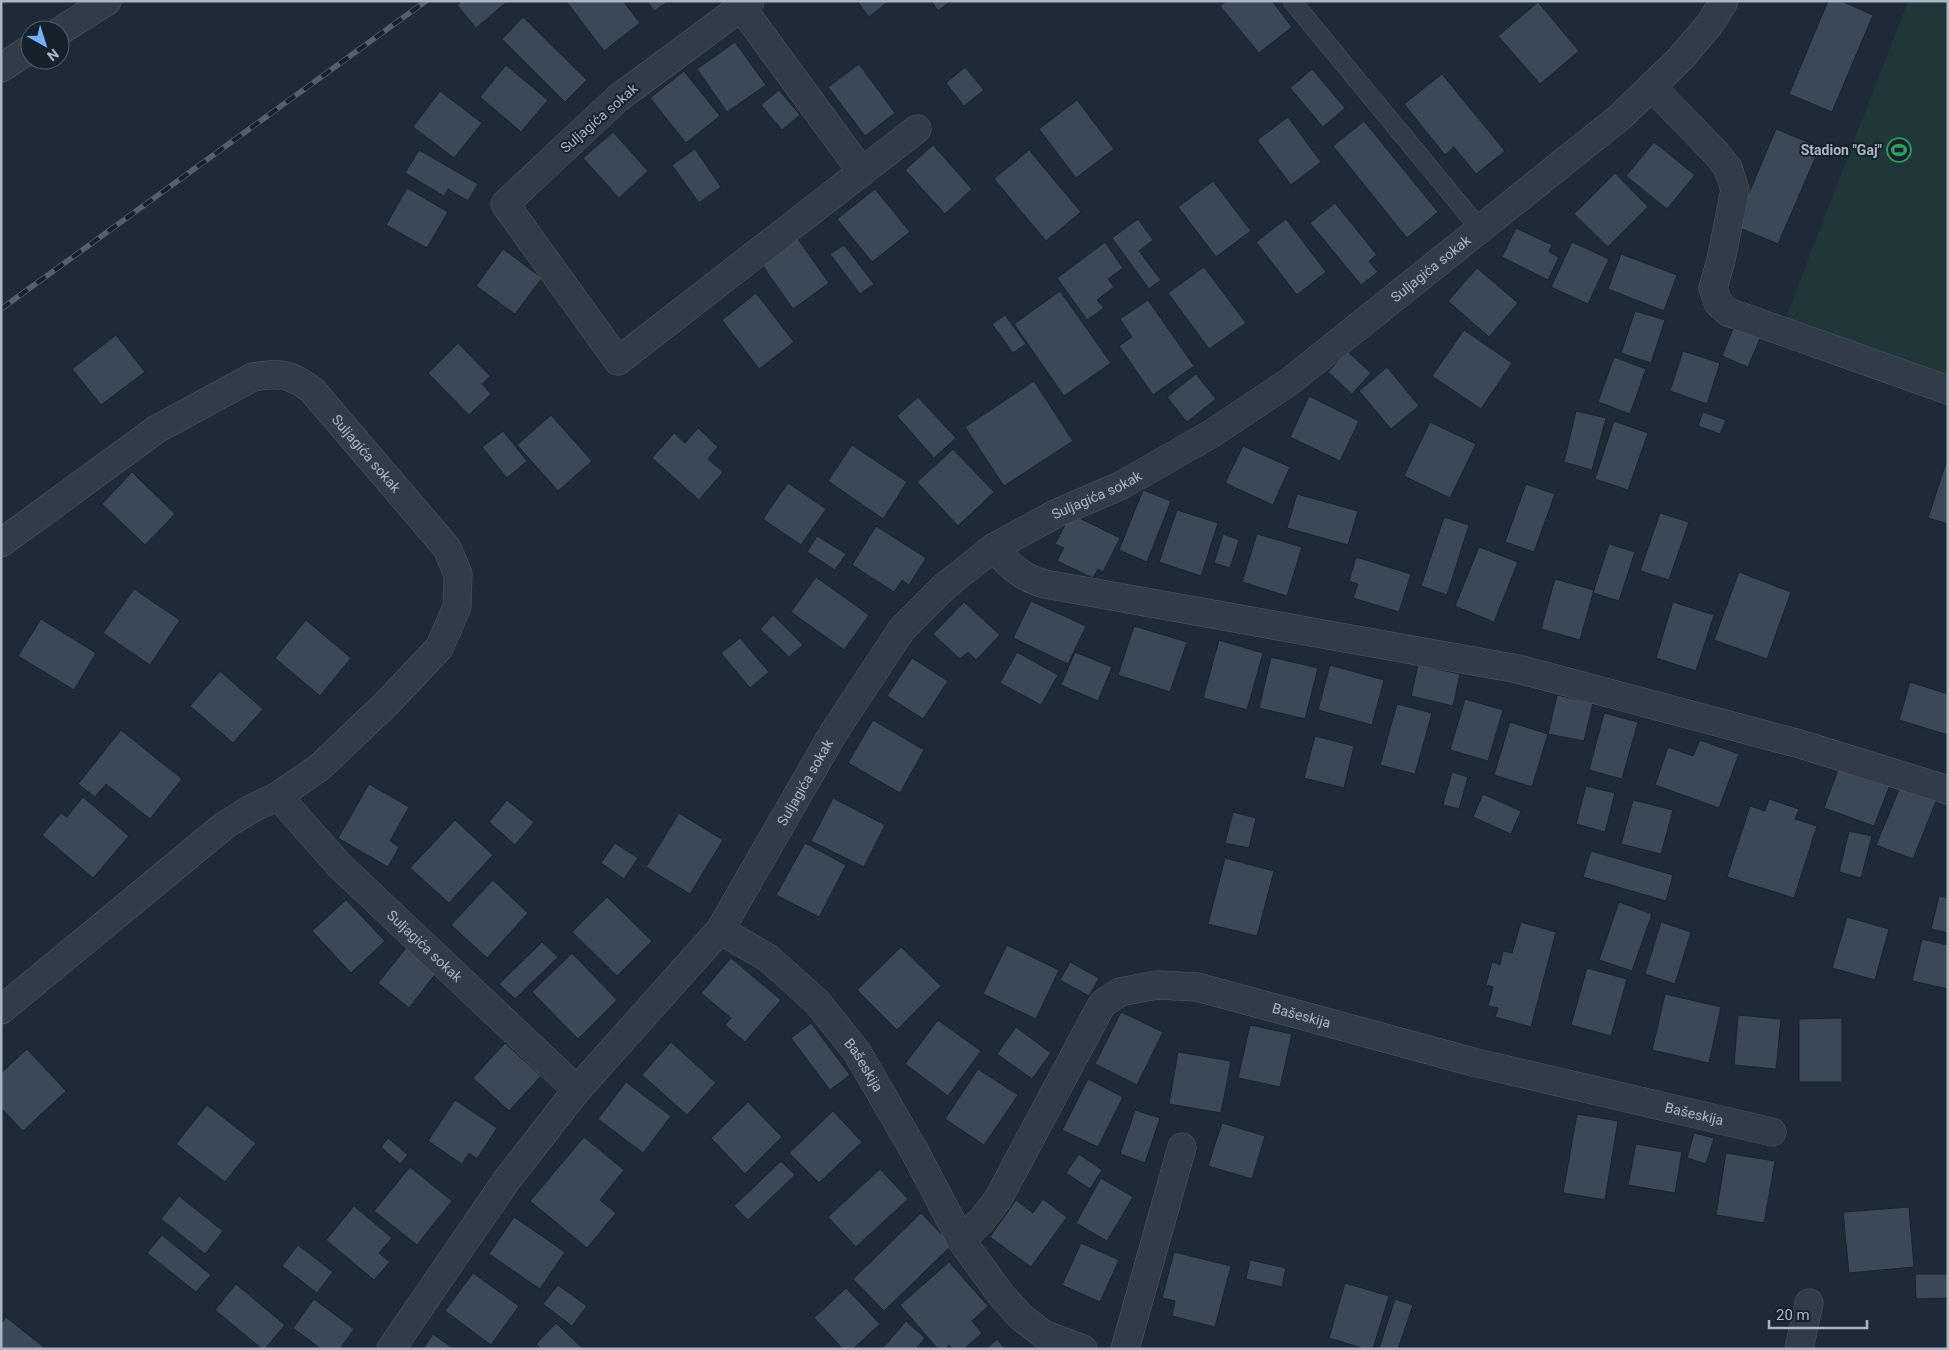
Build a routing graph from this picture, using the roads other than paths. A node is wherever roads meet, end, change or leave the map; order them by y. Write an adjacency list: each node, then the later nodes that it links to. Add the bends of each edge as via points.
1 (107, 1): 5 (street)
2 (1292, 1): 11 (lane)
3 (1724, 1): 8 (street, Suljagića sokak, via 1680,60)
4 (746, 4): 10 (street, Suljagića sokak); 10 (street, Suljagića sokak, via 616,99 505,204 618,361)
5 (70, 25)
6 (20, 56): 7 (street)
7 (1, 68)
8 (1652, 87): 11 (street, Suljagića sokak, via 1620,117); 12 (street, via 1722,160 1735,190 1712,288 1718,303 1728,312)
9 (917, 129): 10 (street, Suljagića sokak)
10 (862, 172)
11 (1480, 229): 14 (street, Suljagića sokak, via 1289,382 1211,434 1122,485 1057,513)
12 (1948, 390)
13 (1, 543): 16 (street, Suljagića sokak, via 157,429 254,377 284,374 312,390 447,548 458,574 457,607 439,648 320,766)
14 (993, 548): 15 (street, via 1028,579 1045,584 1518,669 1800,744); 17 (street, Suljagića sokak, via 944,587 902,629 834,732)
15 (1948, 790)
16 (278, 796): 18 (street, Suljagića sokak, via 224,825); 19 (street, Suljagića sokak, via 339,865)
17 (720, 930): 19 (street, Suljagića sokak); 22 (street, Bašeskija, via 768,958 817,1002 852,1045 915,1152)
18 (1, 1010)
19 (577, 1090): 24 (street, Suljagića sokak, via 506,1181)
20 (1772, 1132): 22 (street, Bašeskija, via 1473,1062 1237,997 1197,988 1157,985 1120,992 1102,1004 998,1199)
21 (1182, 1147): 26 (street)
22 (961, 1240): 25 (street, Bašeskija, via 1021,1317 1043,1334)
23 (1808, 1303): 27 (street)
24 (391, 1349)
25 (1083, 1349)
26 (1125, 1349)
27 (1799, 1349)

